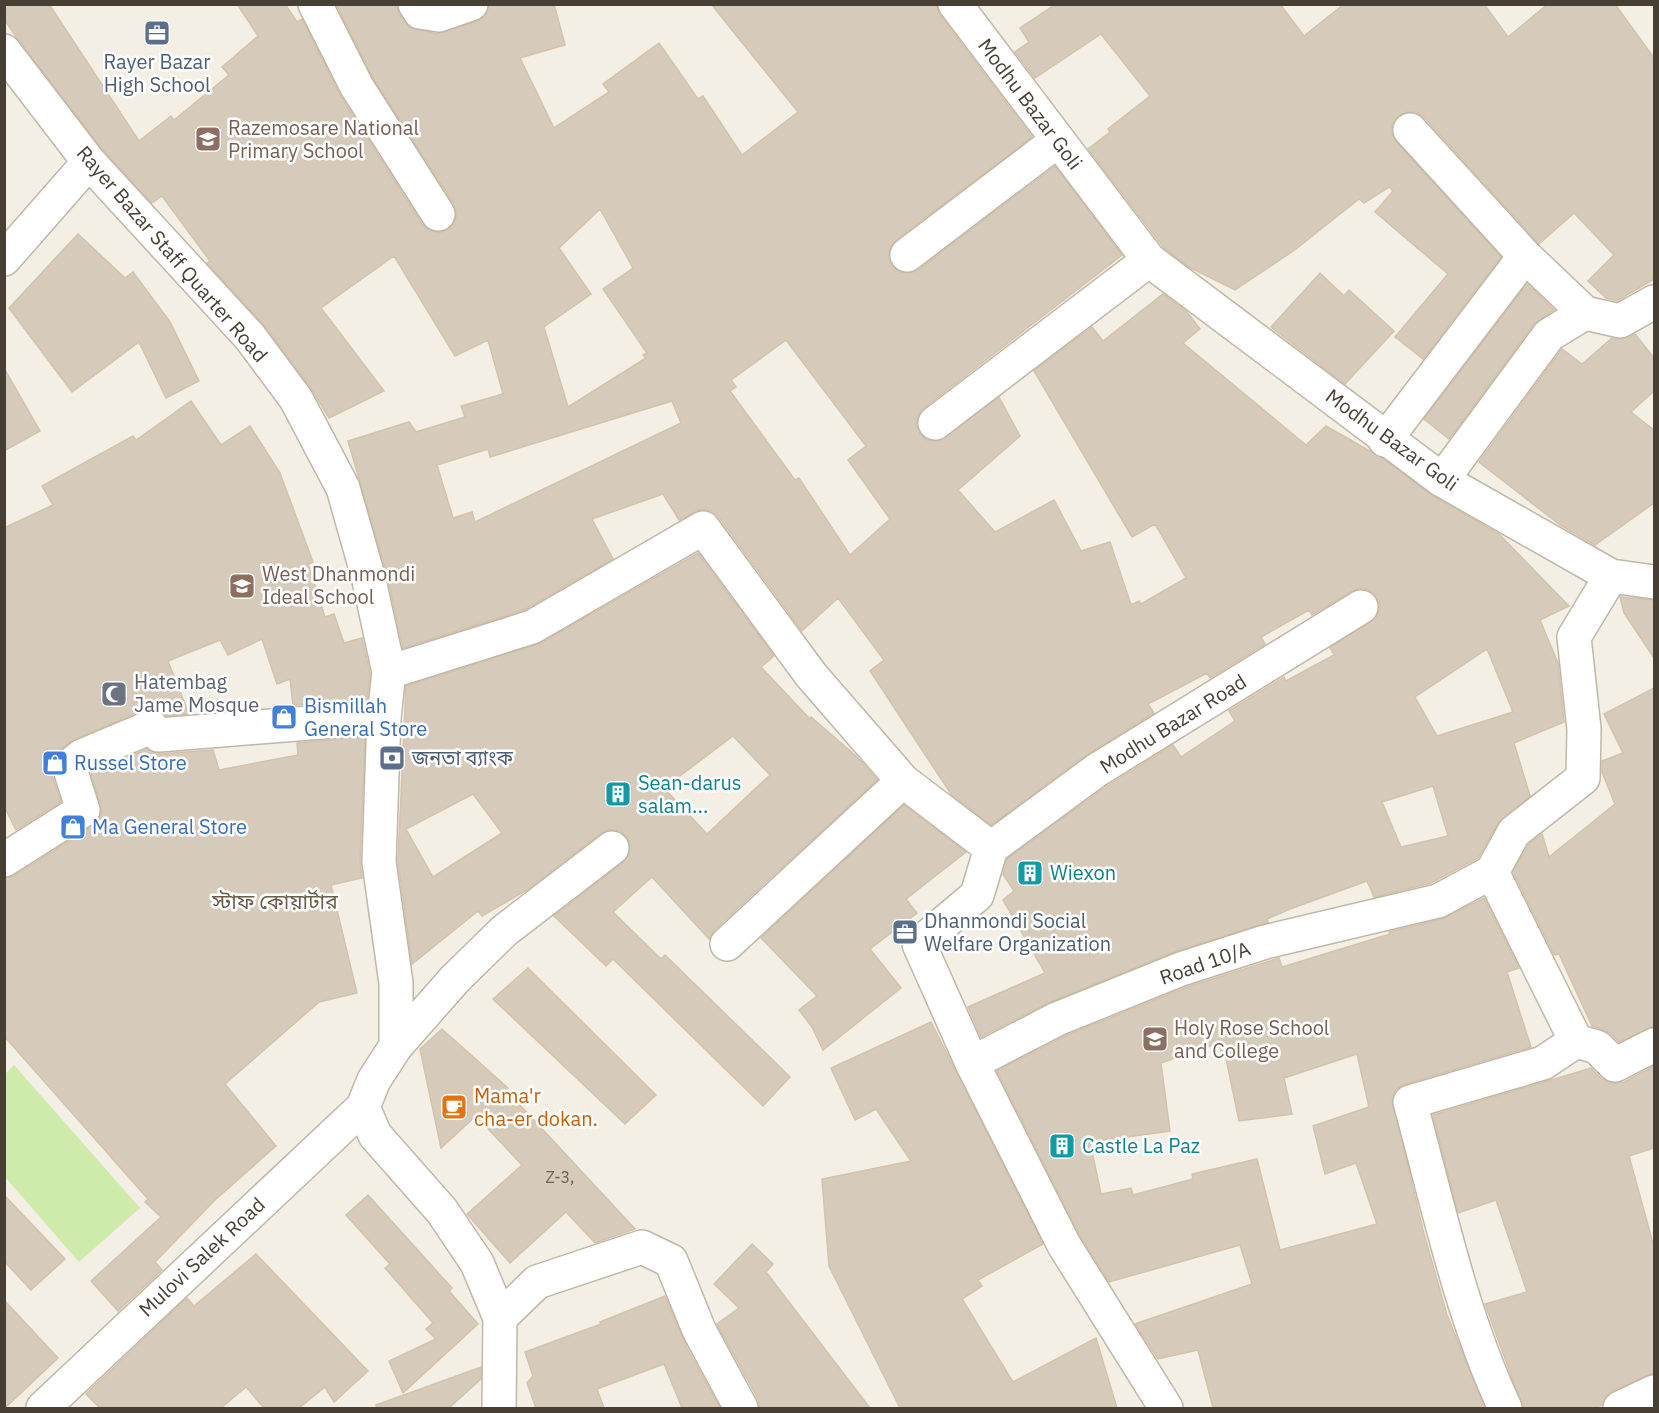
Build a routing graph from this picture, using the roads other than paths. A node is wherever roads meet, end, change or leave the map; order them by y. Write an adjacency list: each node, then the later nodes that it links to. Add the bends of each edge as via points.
1 (315, 4): 9 (street, via 357,87)
2 (415, 4): 3 (street, via 420,12 439,15)
3 (471, 4)
4 (955, 4): 7 (street, Modhu Bazar Goli)
5 (4, 51): 8 (street, Rayer Bazar Staff Quarter Road)
6 (1410, 130): 11 (street)
7 (1057, 141): 10 (street); 13 (street, Modhu Bazar Goli)
8 (89, 162): 12 (street); 22 (street, Rayer Bazar Staff Quarter Road, via 250,337 296,399 343,488)
9 (438, 214)
10 (907, 255)
11 (1525, 256): 15 (street); 17 (street)
12 (4, 259)
13 (1149, 260): 16 (street); 17 (street, Modhu Bazar Goli)
14 (1654, 302): 15 (street, via 1620,321)
15 (1585, 313): 18 (street, via 1550,335)
16 (935, 423)
17 (1385, 440): 18 (street, Modhu Bazar Goli)
18 (1442, 480): 19 (street, Modhu Bazar Goli)
19 (1611, 576): 20 (street, Modhu Bazar Goli); 28 (street, via 1574,637 1584,729 1584,778 1514,832)
20 (1654, 582)
21 (1362, 607): 26 (street, Modhu Bazar Road, via 1097,770)
22 (389, 672): 23 (street, Rayer Bazar Staff Quarter Road); 24 (street, via 532,627 703,528 811,675)
23 (384, 717): 27 (street, via 159,735 151,727 82,756 69,766 83,810); 32 (street, Rayer Bazar Staff Quarter Road, via 379,862 396,983)
24 (903, 781): 26 (street); 29 (street)
25 (612, 848): 32 (street, via 504,931)
26 (991, 848): 33 (street, via 977,895 919,944)
27 (4, 860)
28 (1492, 872): 30 (street); 33 (street, Road 10/A, via 1438,901 1286,937 1181,969 1057,1019)
29 (727, 944)
30 (1576, 1041): 31 (street, via 1598,1047 1615,1065); 41 (street, via 1543,1063 1410,1102 1463,1295)
31 (1654, 1045)
32 (396, 1046): 34 (street)
33 (972, 1063): 40 (street, via 1064,1245)
34 (363, 1107): 35 (street, via 375,1135 442,1211 477,1263); 37 (street, Mulovi Salek Road)
35 (500, 1318): 38 (street); 39 (street, via 537,1282 642,1247 672,1261 699,1330)
36 (1654, 1392): 42 (street)
37 (43, 1408)
38 (499, 1408)
39 (741, 1408)
40 (1166, 1408)
41 (1505, 1408)
42 (1620, 1408)

